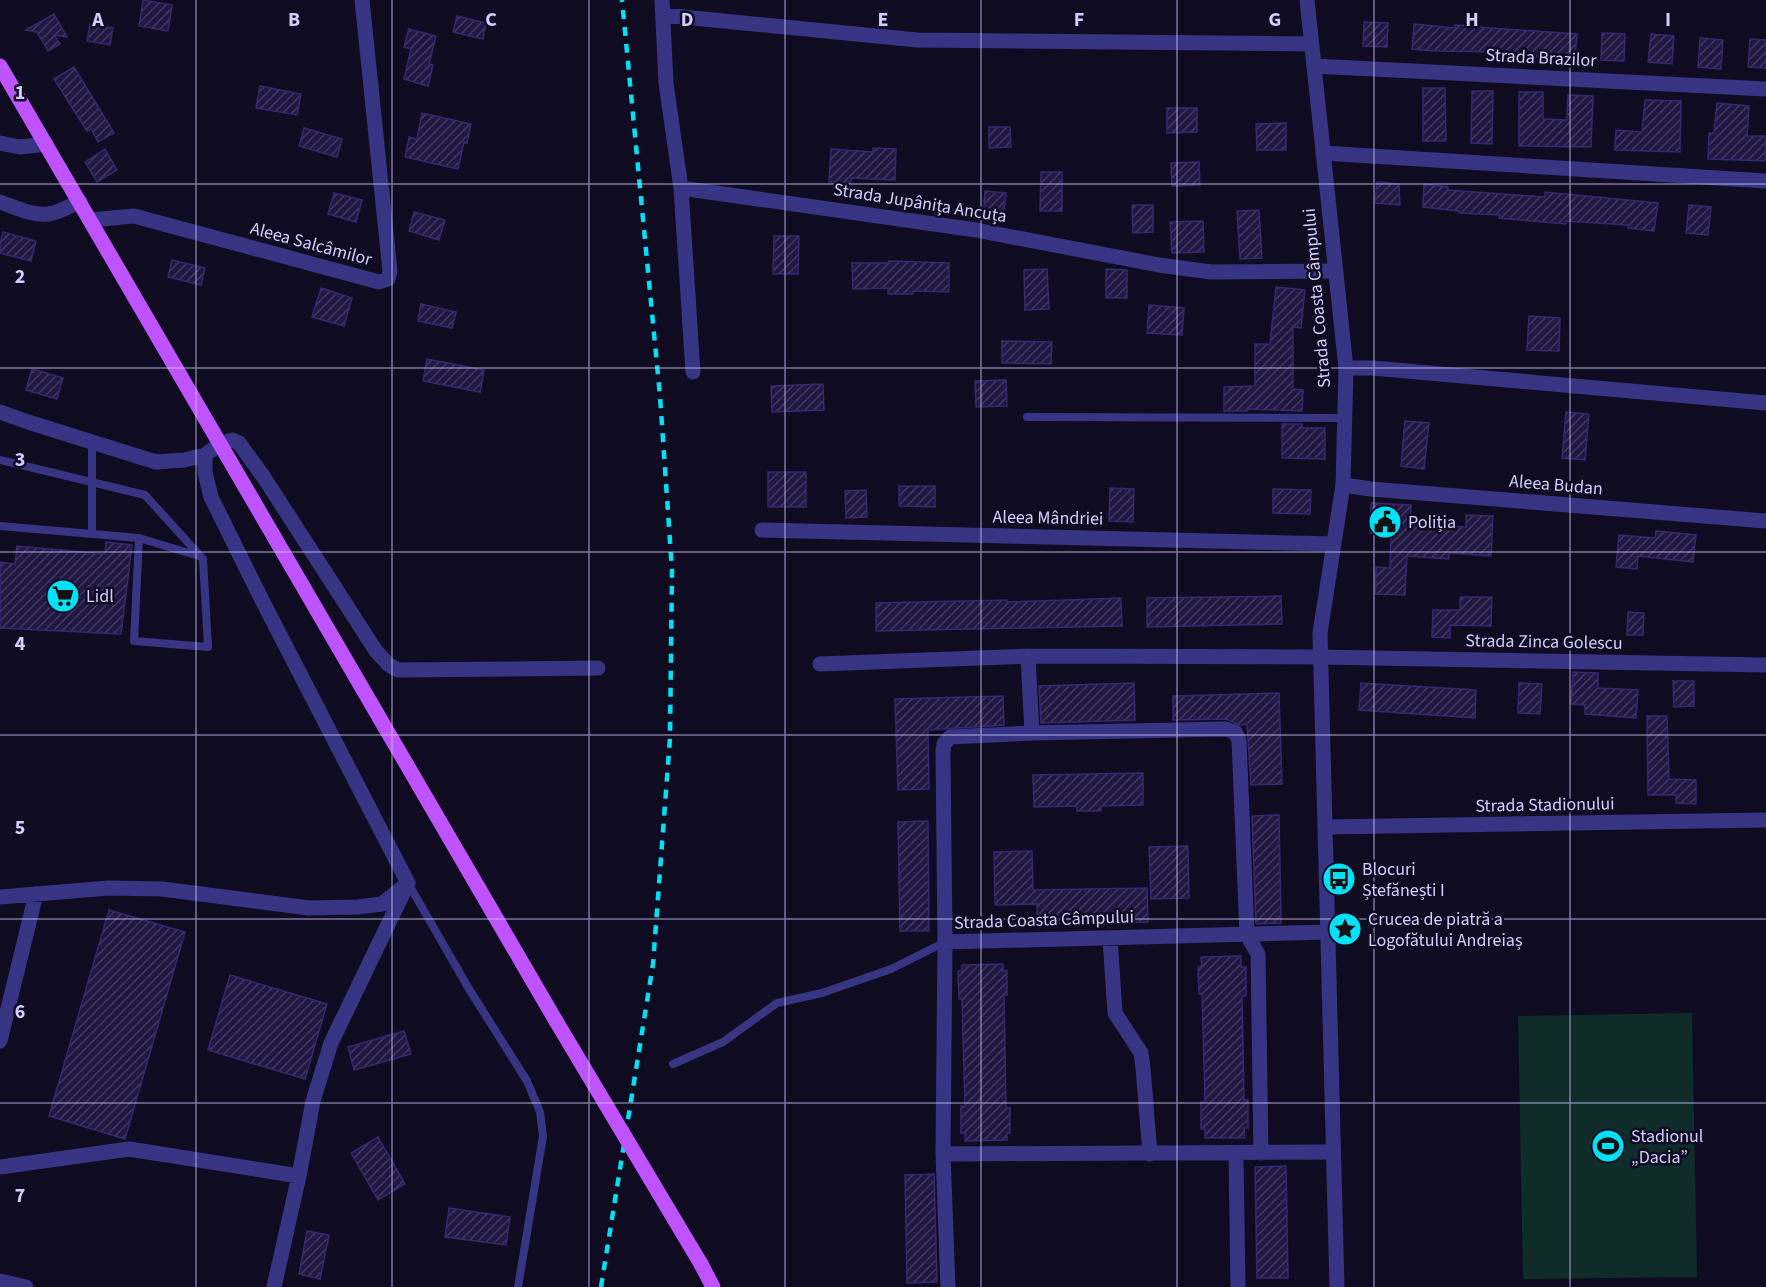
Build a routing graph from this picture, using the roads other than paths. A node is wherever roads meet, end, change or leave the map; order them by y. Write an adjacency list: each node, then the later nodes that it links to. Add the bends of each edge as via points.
1 (362, 0): 15 (street, Aleea Salcâmilor, via 388,279 380,282 134,216)
2 (1307, 0): 4 (street, Strada Coasta Câmpului)
3 (663, 7): 4 (street, via 917,40); 12 (street, via 666,83)
4 (1311, 44): 6 (street, Strada Coasta Câmpului)
5 (0, 66): 9 (main road)
6 (1314, 66): 7 (street, Strada Brazilor); 10 (street, Strada Coasta Câmpului)
7 (1766, 89)
8 (0, 143): 9 (street, via 20,147)
9 (46, 144): 13 (main road)
10 (1323, 153): 11 (street); 16 (street, Strada Coasta Câmpului)
11 (1766, 181)
12 (681, 188): 16 (street, Strada Jupânița Ancuța, via 976,230 1212,272); 18 (street)
13 (80, 201): 14 (street, via 47,214); 15 (main road)
14 (0, 202)
15 (90, 220): 24 (main road)
16 (1336, 271): 17 (street, Strada Coasta Câmpului)
17 (1346, 368): 19 (street); 22 (street, Strada Coasta Câmpului)
18 (693, 372)
19 (1766, 403)
20 (0, 412): 23 (street)
21 (1027, 417): 22 (lane)
22 (1345, 418): 28 (street, Strada Coasta Câmpului)
23 (92, 441): 25 (street, via 156,462); 27 (lane)
24 (220, 444): 25 (street); 40 (street, via 232,440 238,443 388,665 398,670); 64 (main road, bridge)
25 (205, 455): 44 (street, via 211,497)
26 (0, 460): 27 (lane)
27 (92, 483): 32 (lane); 35 (lane, via 145,495)
28 (1343, 485): 29 (street, Aleea Budan); 34 (street, Strada Coasta Câmpului)
29 (1766, 521)
30 (0, 526): 32 (lane)
31 (762, 530): 34 (street, Aleea Mândriei)
32 (92, 534): 33 (lane)
33 (139, 538): 35 (lane); 35 (lane, via 134,641 208,647)
34 (1334, 544): 37 (street, Strada Coasta Câmpului)
35 (201, 557)
36 (1028, 656): 37 (street); 38 (street); 41 (street)
37 (1320, 657): 39 (street, Strada Zinca Golescu); 43 (street, Strada Coasta Câmpului)
38 (820, 664)
39 (1766, 665)
40 (598, 668)
41 (1032, 733): 48 (street, via 1226,729 1235,732 1239,740); 50 (street, via 950,737 944,744)
42 (1766, 820): 43 (street, Strada Stadionului)
43 (1325, 827): 47 (street, Strada Coasta Câmpului)
44 (408, 883): 45 (street, via 382,904 358,907 309,908 162,889 109,888); 59 (street, via 331,1043 313,1101); 63 (lane, via 527,1081 540,1112 543,1136)
45 (36, 894): 46 (street); 51 (street)
46 (0, 897)
47 (1328, 932): 48 (street, Strada Coasta Câmpului); 53 (street, Strada Coasta Câmpului)
48 (1247, 935): 49 (street, Strada Coasta Câmpului); 54 (street, via 1258,954)
49 (1110, 938): 50 (street, Strada Coasta Câmpului); 56 (street, via 1115,1014 1141,1053)
50 (945, 942): 52 (lane, via 891,969 822,993 777,1003 723,1042); 55 (street, Strada Coasta Câmpului)
51 (0, 1041)
52 (673, 1064)
53 (1333, 1152): 54 (street); 67 (street, Strada Coasta Câmpului)
54 (1261, 1153): 57 (street)
55 (943, 1154): 56 (street); 65 (street, Strada Coasta Câmpului)
56 (1150, 1154): 57 (street)
57 (1236, 1154): 66 (street)
58 (0, 1167): 59 (street, via 129,1149)
59 (299, 1176): 62 (street)
60 (0, 1281): 61 (street)
61 (26, 1287)
62 (274, 1287)
63 (518, 1287)
64 (713, 1287)
65 (948, 1287)
66 (1238, 1287)
67 (1337, 1287)

